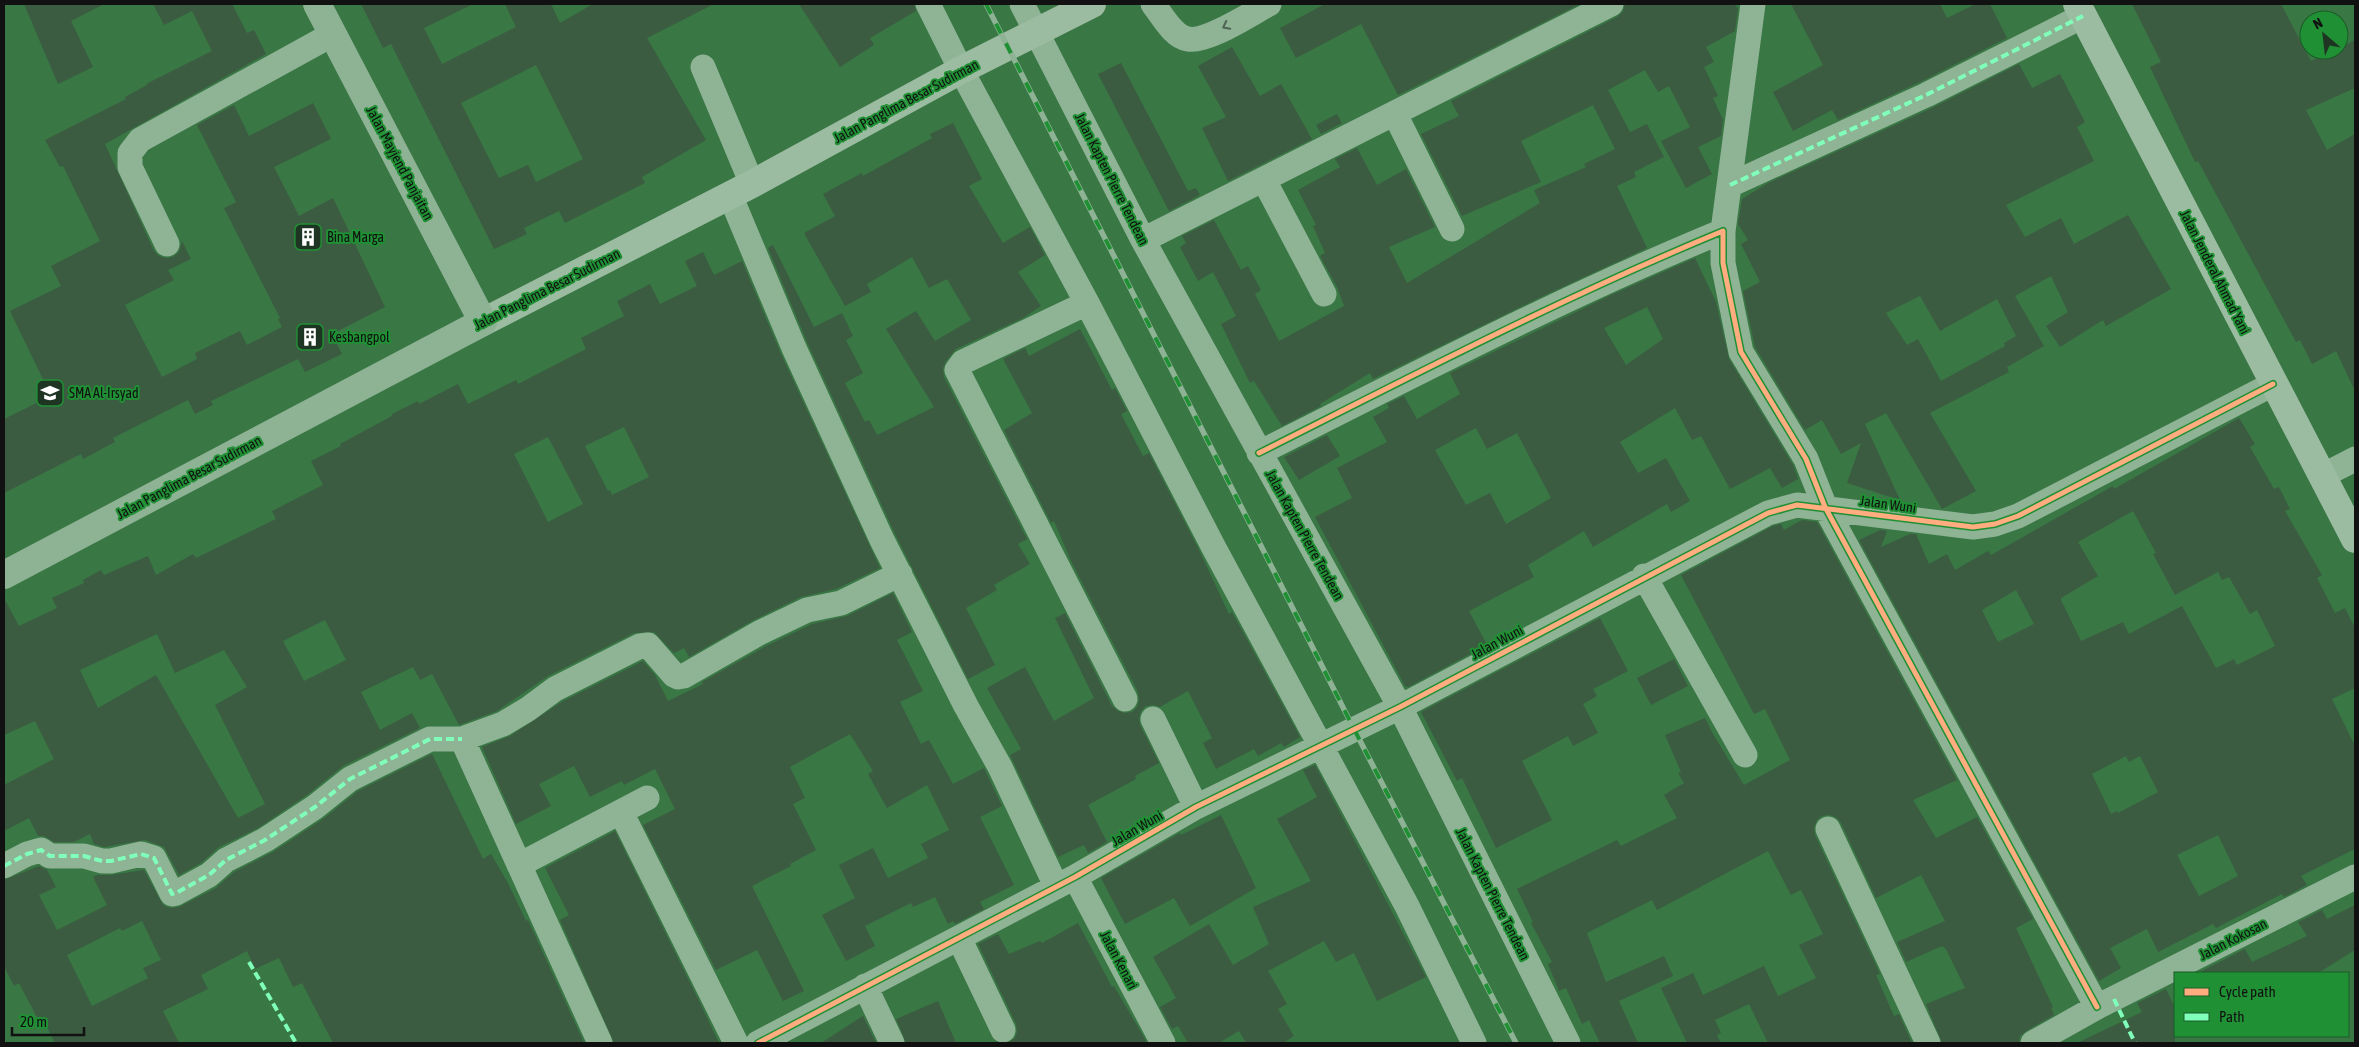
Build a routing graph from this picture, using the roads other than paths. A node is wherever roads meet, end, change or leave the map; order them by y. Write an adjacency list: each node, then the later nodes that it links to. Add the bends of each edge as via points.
1 (317, 4): 11 (highway, Jalan Mayjend Panjaitan)
2 (928, 4): 13 (street)
3 (1022, 4): 10 (street, Jalan Kapten Pierre Tendean)
4 (1092, 4): 10 (main road, Jalan Panglima Besar Sudirman)
5 (1153, 4): 6 (street, one-way to 5, via 1204,38 1188,39 1175,32)
6 (1269, 4)
7 (1611, 4): 14 (street)
8 (1753, 4): 16 (street)
9 (2080, 10): 16 (street, via 1926,95); 25 (main road, Jalan Jenderal Ahmad Yani)
10 (1036, 31): 13 (main road, Jalan Panglima Besar Sudirman); 20 (street, Jalan Kapten Pierre Tendean)
11 (333, 34): 21 (street, via 140,140 130,153 130,167); 24 (highway, Jalan Mayjend Panjaitan)
12 (703, 67): 17 (street, Jalan Kenari)
13 (961, 70): 17 (main road, Jalan Panglima Besar Sudirman); 23 (street)
14 (1395, 114): 15 (street); 18 (street)
15 (1264, 180): 20 (street); 22 (street)
16 (1730, 185): 19 (street)
17 (741, 190): 24 (main road, Jalan Panglima Besar Sudirman); 31 (street, Jalan Kenari, via 794,348)
18 (1452, 229)
19 (1723, 231): 26 (street, via 1449,357); 29 (street, via 1723,263 1742,352 1806,459)
20 (1143, 240): 26 (street, Jalan Kapten Pierre Tendean)
21 (167, 244)
22 (1324, 294)
23 (1087, 304): 34 (street, via 962,362 958,370); 38 (street)
24 (483, 322): 32 (highway, Jalan Panglima Besar Sudirman)
25 (2274, 384): 28 (main road, Jalan Jenderal Ahmad Yani); 29 (street, Jalan Wuni, via 2018,516 1996,524 1973,527)
26 (1260, 453): 35 (street, Jalan Kapten Pierre Tendean)
27 (2355, 459): 28 (street)
28 (2322, 476): 30 (main road, Jalan Jenderal Ahmad Yani)
29 (1825, 507): 33 (street, Jalan Wuni, via 1797,505 1768,513); 50 (street)
30 (2355, 539)
31 (900, 574): 37 (street, via 841,603 807,610 767,628 684,676 674,675 648,645 640,646 555,689 503,724); 47 (street, Jalan Kenari, via 966,706)
32 (4, 575)
33 (1644, 576): 35 (street, Jalan Wuni); 39 (street)
34 (1125, 698)
35 (1400, 707): 38 (street, Jalan Wuni); 59 (street, Jalan Kapten Pierre Tendean)
36 (1153, 719): 41 (street)
37 (462, 739): 44 (street); 45 (street, via 430,739 350,779 265,840 226,860 209,875 176,893 172,894 154,858 145,854 102,861 84,856 50,856 41,850)
38 (1319, 747): 41 (street, Jalan Wuni); 58 (street, via 1407,906)
39 (1745, 755)
40 (647, 798): 42 (street)
41 (1196, 808): 47 (street, Jalan Wuni)
42 (621, 812): 44 (street); 54 (street)
43 (1828, 829): 60 (street)
44 (520, 865): 53 (street)
45 (4, 866)
46 (2355, 877): 50 (street, Jalan Kokosan)
47 (1065, 882): 48 (street, Jalan Wuni); 57 (street, Jalan Kenari)
48 (959, 938): 49 (street, Jalan Wuni); 51 (street)
49 (865, 986): 55 (street, Jalan Wuni); 56 (street)
50 (2098, 1007): 52 (street, Jalan Kokosan)
51 (1003, 1030)
52 (2059, 1037): 61 (street, Jalan Kokosan)
53 (600, 1043)
54 (736, 1043)
55 (758, 1043)
56 (892, 1043)
57 (1163, 1043)
58 (1474, 1043)
59 (1568, 1043)
60 (1928, 1043)
61 (2032, 1043)

